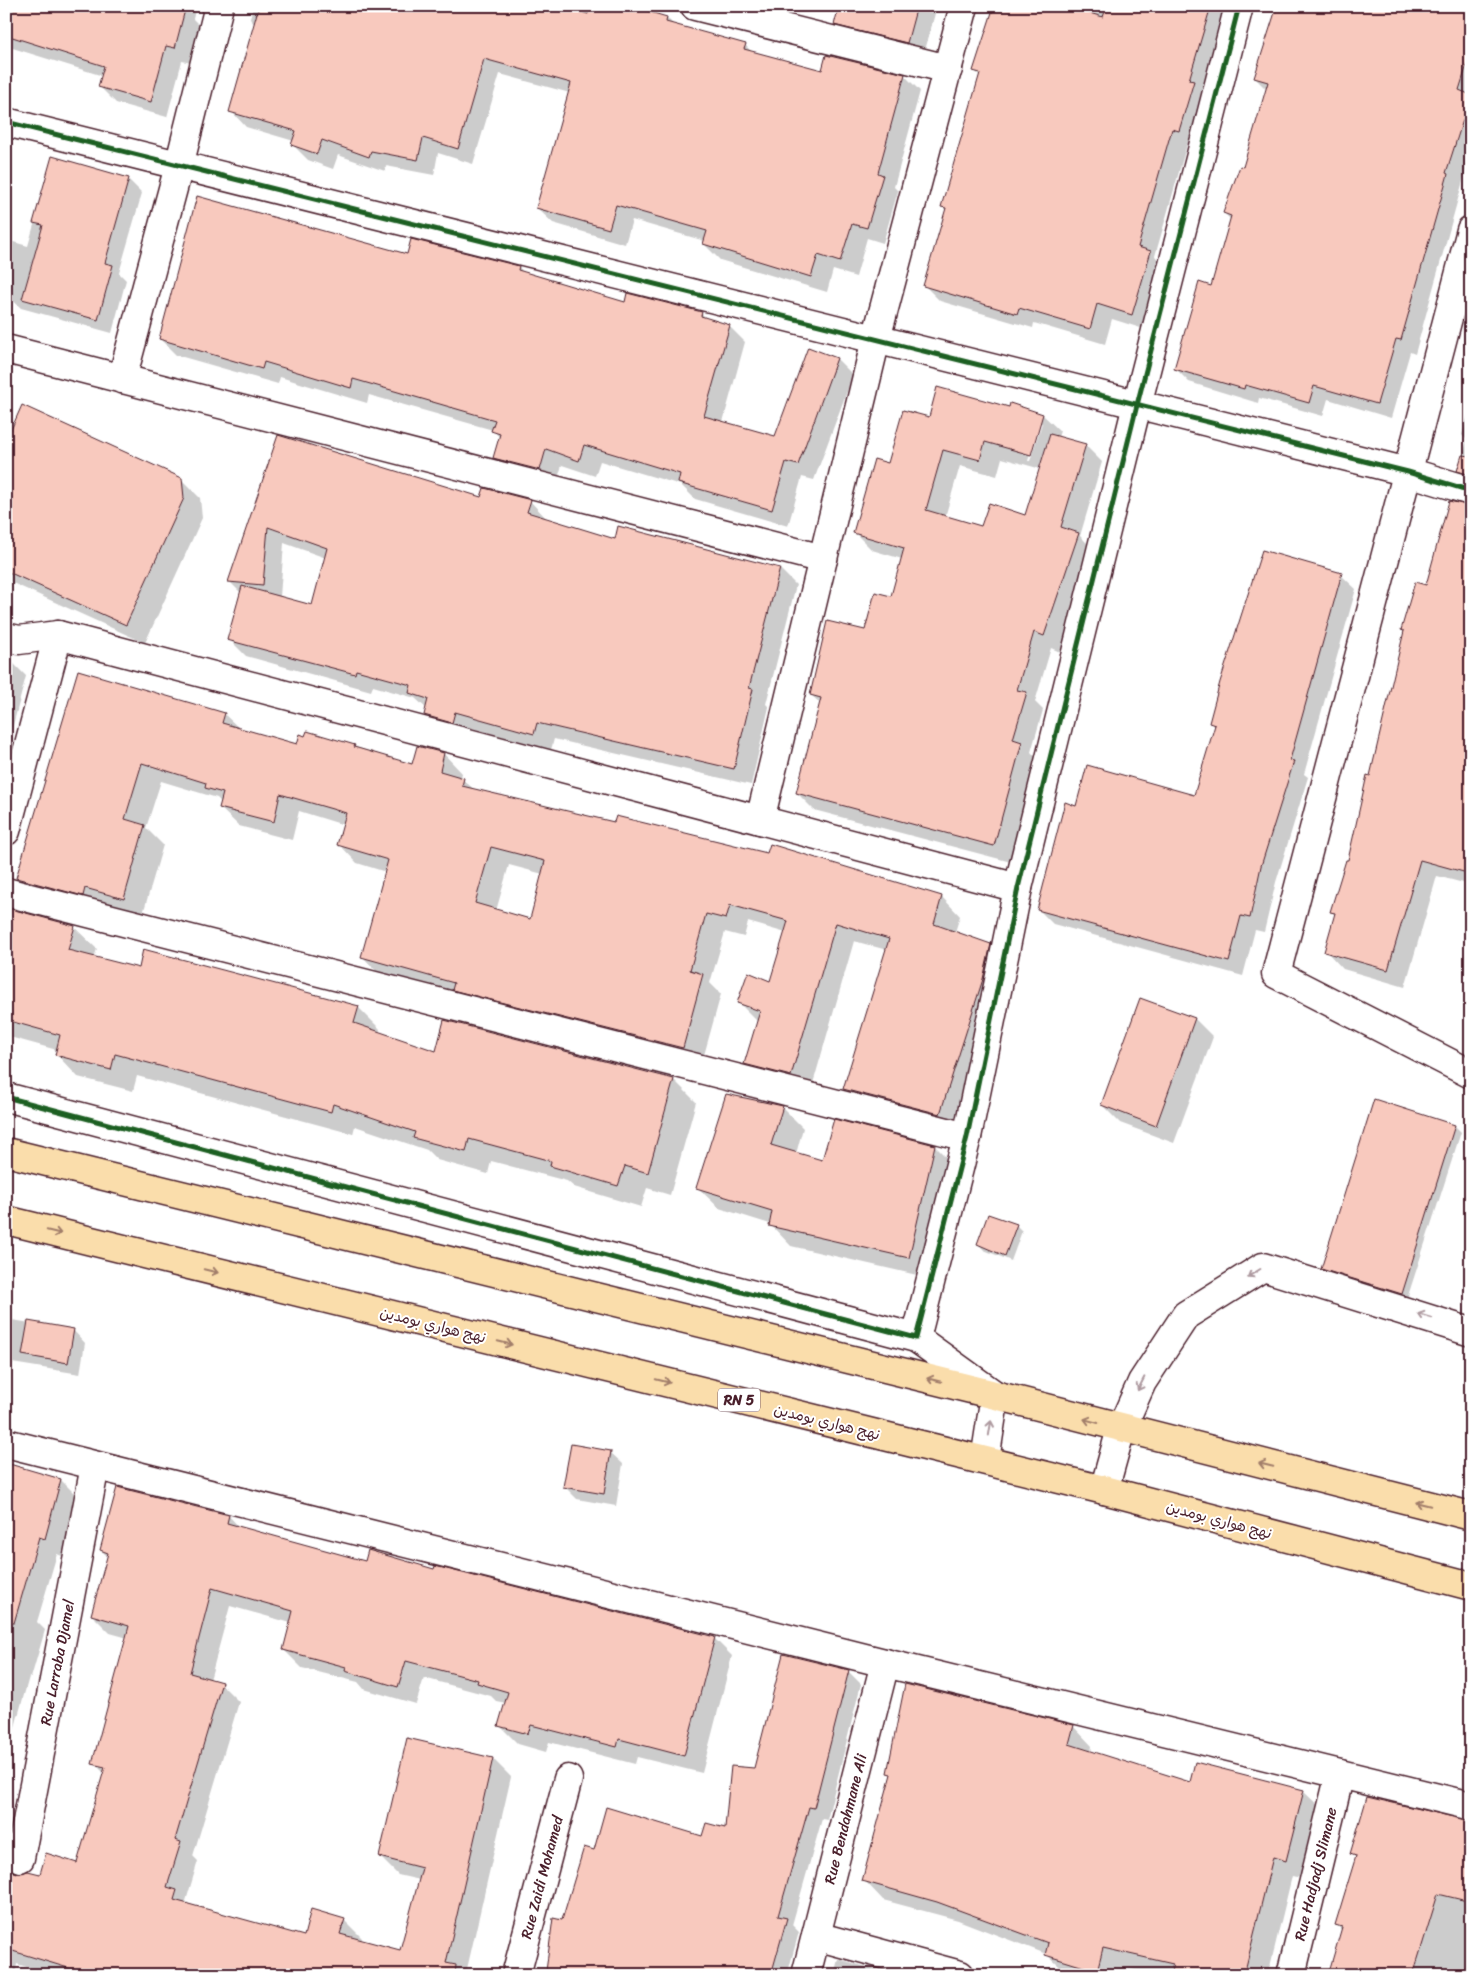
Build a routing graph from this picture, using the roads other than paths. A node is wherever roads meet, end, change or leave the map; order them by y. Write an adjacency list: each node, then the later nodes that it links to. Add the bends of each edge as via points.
1 (219, 6): 7 (street)
2 (695, 6): 5 (street)
3 (964, 6): 5 (street)
4 (1239, 6): 12 (street)
5 (948, 69): 9 (street)
6 (6, 122): 7 (street)
7 (180, 166): 9 (street); 11 (street)
8 (1471, 230): 13 (street)
9 (876, 339): 12 (street); 15 (street)
10 (6, 349): 11 (street)
11 (122, 379): 15 (street)
12 (1136, 405): 13 (street); 20 (street)
13 (1408, 472): 14 (street); 22 (street, via 1276,974)
14 (1471, 490)
15 (823, 559): 18 (street)
16 (58, 635): 17 (street, via 19,640); 18 (street); 19 (street)
17 (6, 636)
18 (760, 820): 20 (street)
19 (6, 831)
20 (1018, 888): 24 (street)
21 (6, 892): 24 (street)
22 (1471, 1074)
23 (6, 1097): 28 (street)
24 (967, 1137): 28 (street)
25 (6, 1152): 29 (main road, one-way to 25)
26 (6, 1220): 32 (main road, نهج هواري بومدين / RN 5, one-way to 32)
27 (1471, 1332): 30 (street, one-way to 30, via 1263,1267 1186,1315 1142,1382)
28 (916, 1338): 29 (street)
29 (995, 1395): 30 (main road, one-way to 29); 32 (street, one-way to 29)
30 (1121, 1429): 34 (street); 35 (main road, one-way to 30)
31 (6, 1443): 33 (street)
32 (985, 1460): 34 (main road, نهج هواري بومدين / RN 5)
33 (95, 1466): 37 (street); 41 (street, Rue Larraba Djamel)
34 (1104, 1490): 36 (main road, نهج هواري بومدين / RN 5)
35 (1471, 1516)
36 (1471, 1586)
37 (885, 1663): 38 (street); 42 (street, Rue Bendahmane Ali)
38 (1340, 1774): 40 (street); 46 (street, Rue Hadjadj Slimane)
39 (568, 1779): 43 (street, Rue Zaidi Mohamed)
40 (1471, 1806)
41 (20, 1858)
42 (816, 1936): 44 (street, Rue Bendahmane Ali); 45 (street)
43 (516, 1975)
44 (806, 1975)
45 (960, 1975)
46 (1291, 1975)

